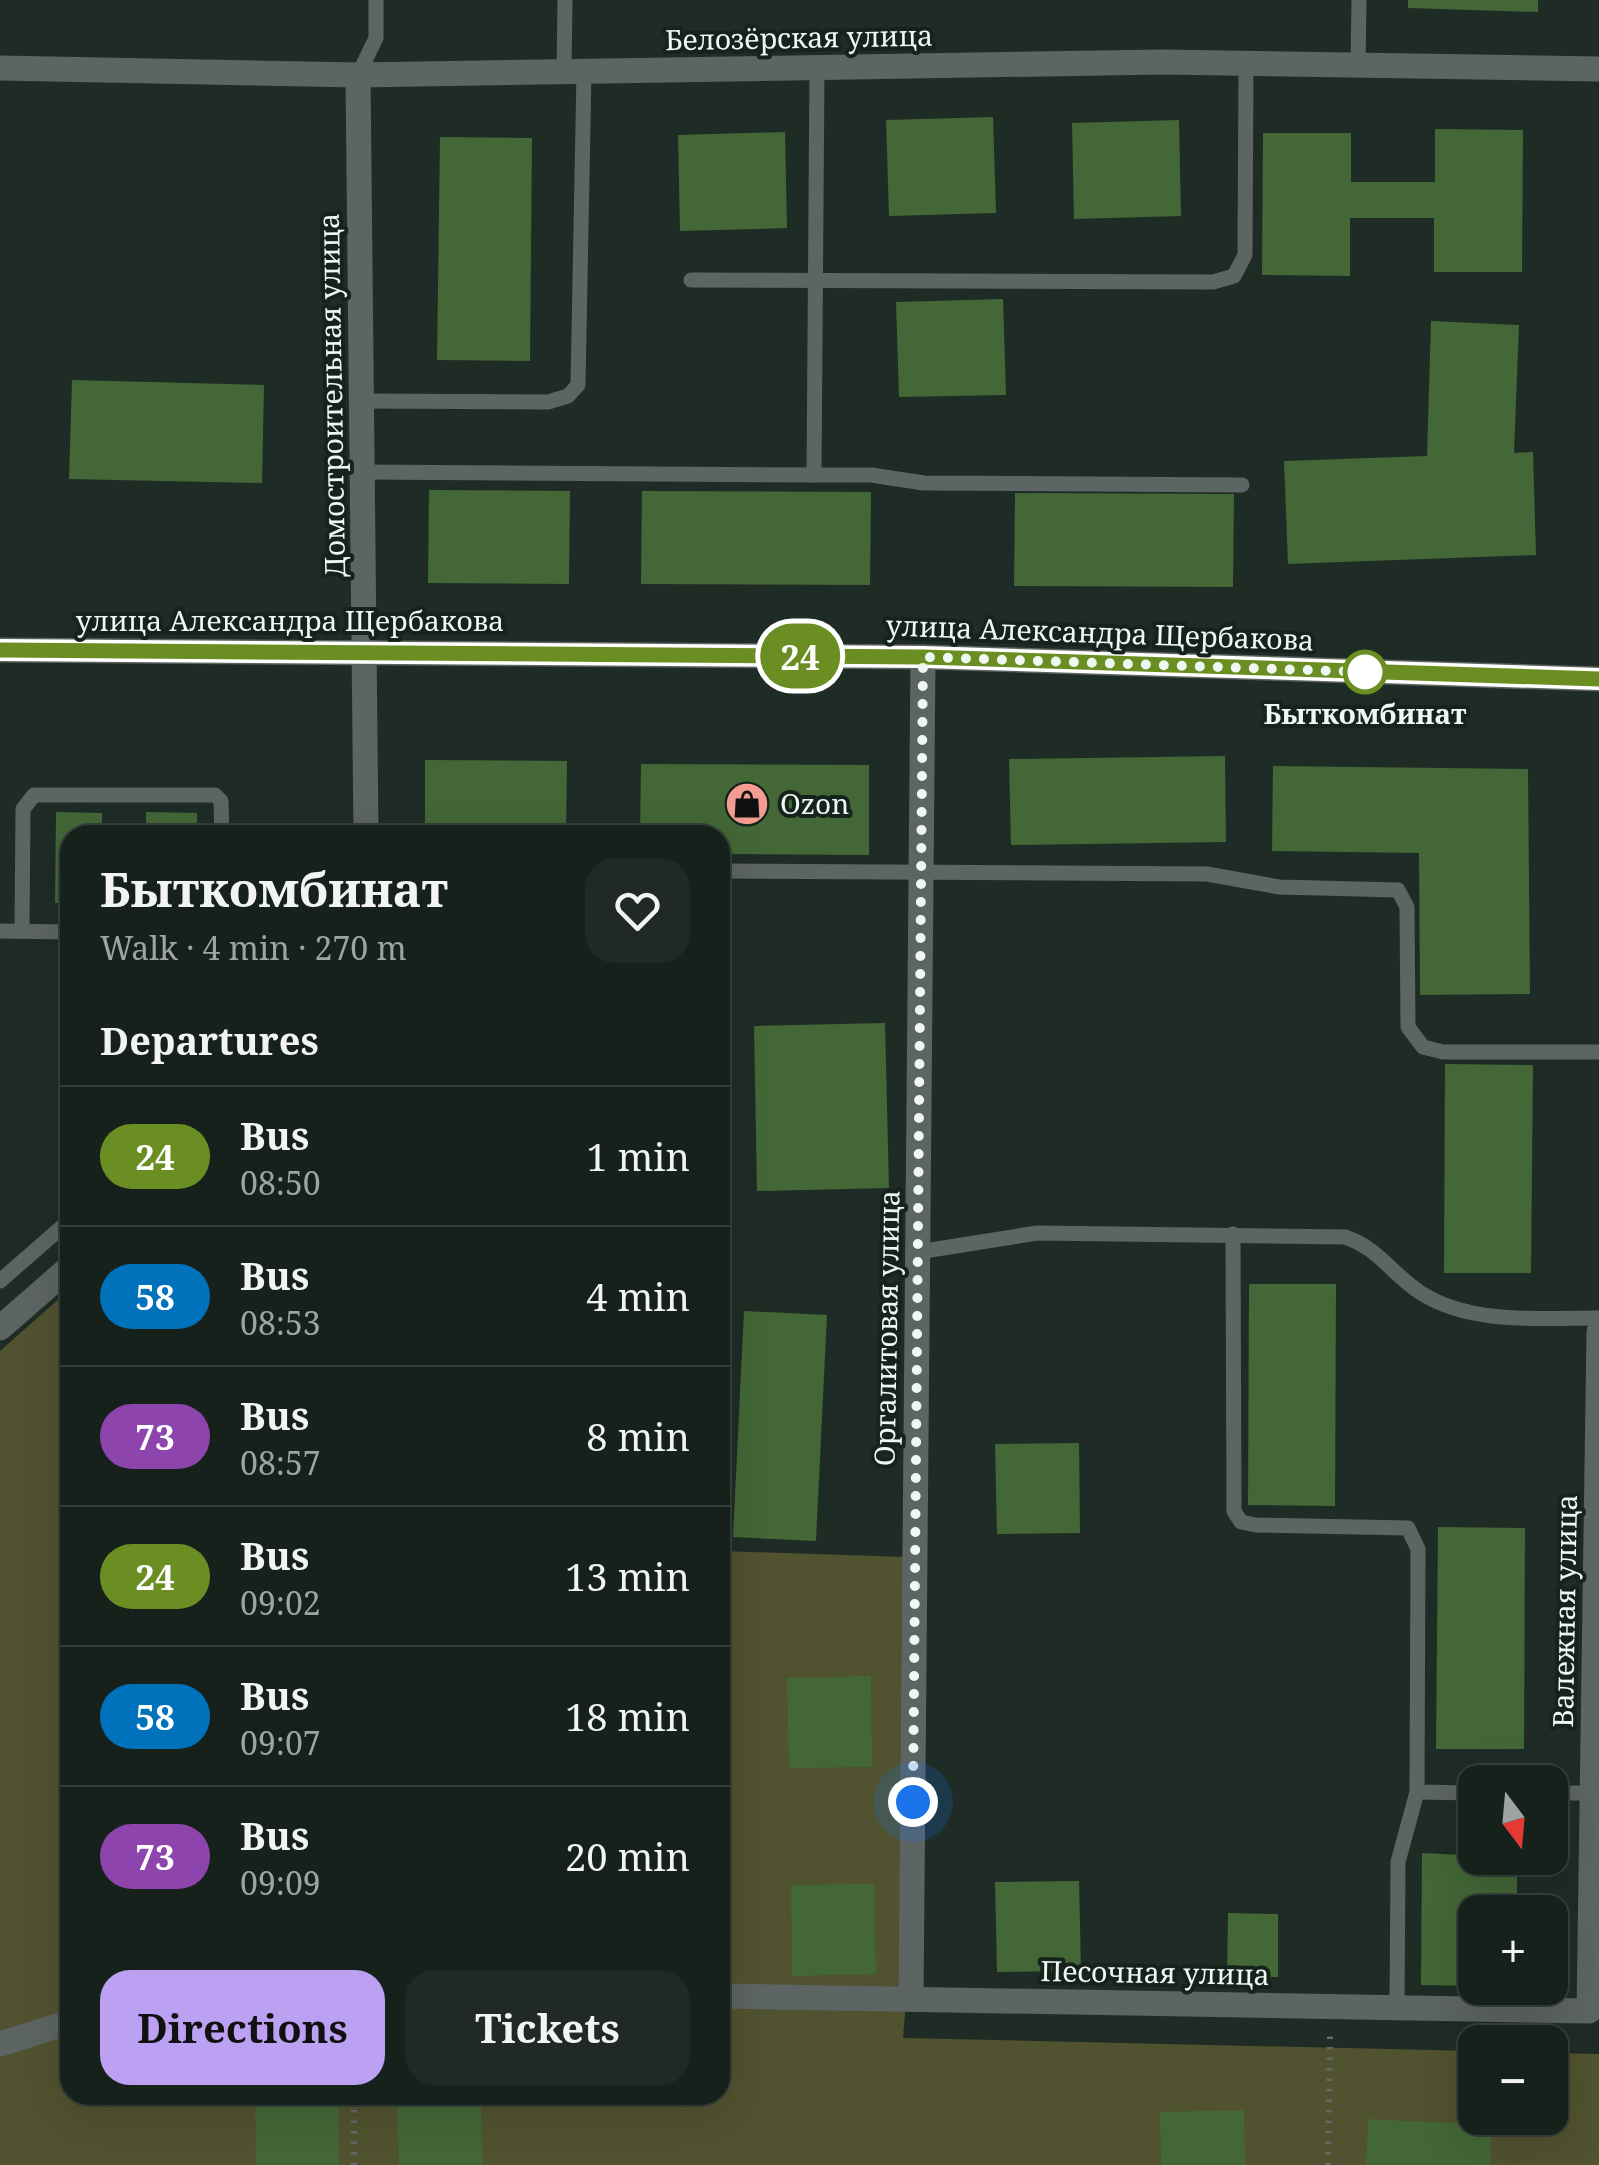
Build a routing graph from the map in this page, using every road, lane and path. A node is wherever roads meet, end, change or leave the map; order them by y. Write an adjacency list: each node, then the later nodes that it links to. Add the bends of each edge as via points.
1 (376, 0): 10 (lane, via 376,38)
2 (565, 0): 9 (lane)
3 (1359, 0): 5 (lane)
4 (1246, 64): 5 (street, Белозёрская улица); 7 (street, Белозёрская улица); 12 (lane, via 1245,254 1234,276 1213,282)
5 (1358, 65): 8 (street, Белозёрская улица)
6 (0, 68): 10 (street, Белозёрская улица)
7 (817, 68): 9 (street, Белозёрская улица); 12 (lane)
8 (1599, 69)
9 (574, 72): 10 (street, Белозёрская улица); 13 (lane, via 578,385 548,402)
10 (358, 75): 13 (street, Домостроительная улица)
11 (691, 280): 12 (lane)
12 (816, 280): 15 (lane)
13 (362, 401): 14 (street, Домостроительная улица)
14 (362, 472): 15 (lane); 18 (street, Домостроительная улица)
15 (814, 475): 16 (lane)
16 (1242, 484)
17 (0, 650): 18 (street, улица Александра Щербакова)
18 (364, 651): 19 (street, улица Александра Щербакова); 22 (street, Домостроительная улица)
19 (923, 657): 20 (street, улица Александра Щербакова); 24 (street, Оргалитовая улица)
20 (1599, 679)
21 (222, 825): 26 (lane, via 215,796 34,795 23,809)
22 (366, 825)
23 (730, 872): 24 (lane)
24 (921, 872): 28 (lane, via 1208,874 1279,886 1398,890 1407,907 1408,1027 1423,1047); 31 (street, Оргалитовая улица)
25 (0, 931): 26 (lane)
26 (22, 931): 27 (lane)
27 (60, 932)
28 (1599, 1052)
29 (60, 1229): 33 (lane)
30 (1233, 1234): 31 (lane, via 1037,1233); 34 (lane, via 1345,1236 1362,1242 1421,1293 1453,1306 1507,1318); 37 (lane, via 1234,1511 1241,1522 1256,1525 1394,1526 1416,1537)
31 (918, 1252): 42 (street, Оргалитовая улица)
32 (60, 1277): 35 (street)
33 (0, 1281)
34 (1599, 1318)
35 (0, 1328)
36 (1599, 1332): 40 (street, Валежная улица)
37 (1417, 1792): 38 (lane); 44 (lane, via 1398,1862)
38 (1458, 1793)
39 (1568, 1793): 40 (lane)
40 (1592, 1794): 45 (street, Валежная улица)
41 (730, 1996): 42 (street, Песочная улица)
42 (911, 1999): 43 (street, Песочная улица)
43 (1330, 2006): 44 (street, Песочная улица); 50 (path)
44 (1397, 2008): 45 (street, Песочная улица)
45 (1589, 2011)
46 (60, 2025): 47 (street)
47 (0, 2044)
48 (354, 2105): 49 (path)
49 (354, 2165)
50 (1328, 2165)

